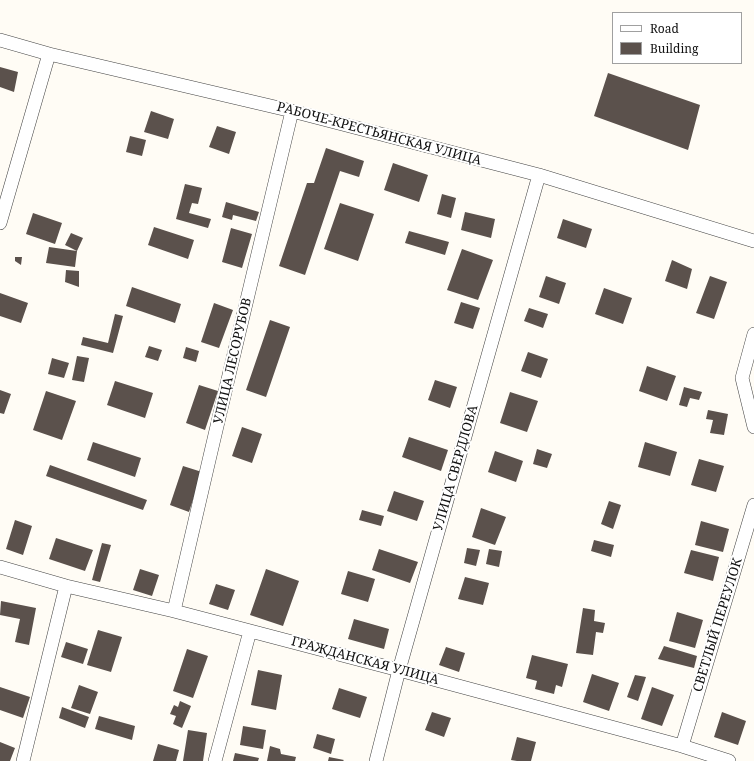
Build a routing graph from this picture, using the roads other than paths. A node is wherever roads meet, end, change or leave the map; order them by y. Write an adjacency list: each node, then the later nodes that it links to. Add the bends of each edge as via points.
1 (0, 40): 2 (street, РАБОЧЕ-КРЕСТЬЯНСКАЯ УЛИЦА)
2 (48, 54): 3 (street, РАБОЧЕ-КРЕСТЬЯНСКАЯ УЛИЦА); 5 (street)
3 (292, 111): 4 (street, РАБОЧЕ-КРЕСТЬЯНСКАЯ УЛИЦА); 12 (street, УЛИЦА ЛЕСОРУБОВ)
4 (539, 175): 6 (street, РАБОЧЕ-КРЕСТЬЯНСКАЯ УЛИЦА); 14 (street, УЛИЦА СВЕРДЛОВА)
5 (0, 224)
6 (754, 241)
7 (754, 334): 8 (street, via 742,378)
8 (754, 427)
9 (754, 505): 15 (street, СВЕТЛЫЙ ПЕРЕУЛОК)
10 (0, 567): 11 (street, ГРАЖДАНСКАЯ УЛИЦА)
11 (66, 586): 12 (street, ГРАЖДАНСКАЯ УЛИЦА); 16 (street)
12 (174, 611): 13 (street, ГРАЖДАНСКАЯ УЛИЦА)
13 (250, 631): 14 (street, ГРАЖДАНСКАЯ УЛИЦА); 17 (street)
14 (399, 670): 15 (street, ГРАЖДАНСКАЯ УЛИЦА); 18 (street, УЛИЦА СВЕРДЛОВА)
15 (682, 746): 19 (street, ГРАЖДАНСКАЯ УЛИЦА)
16 (23, 761)
17 (215, 761)
18 (376, 761)
19 (729, 761)

